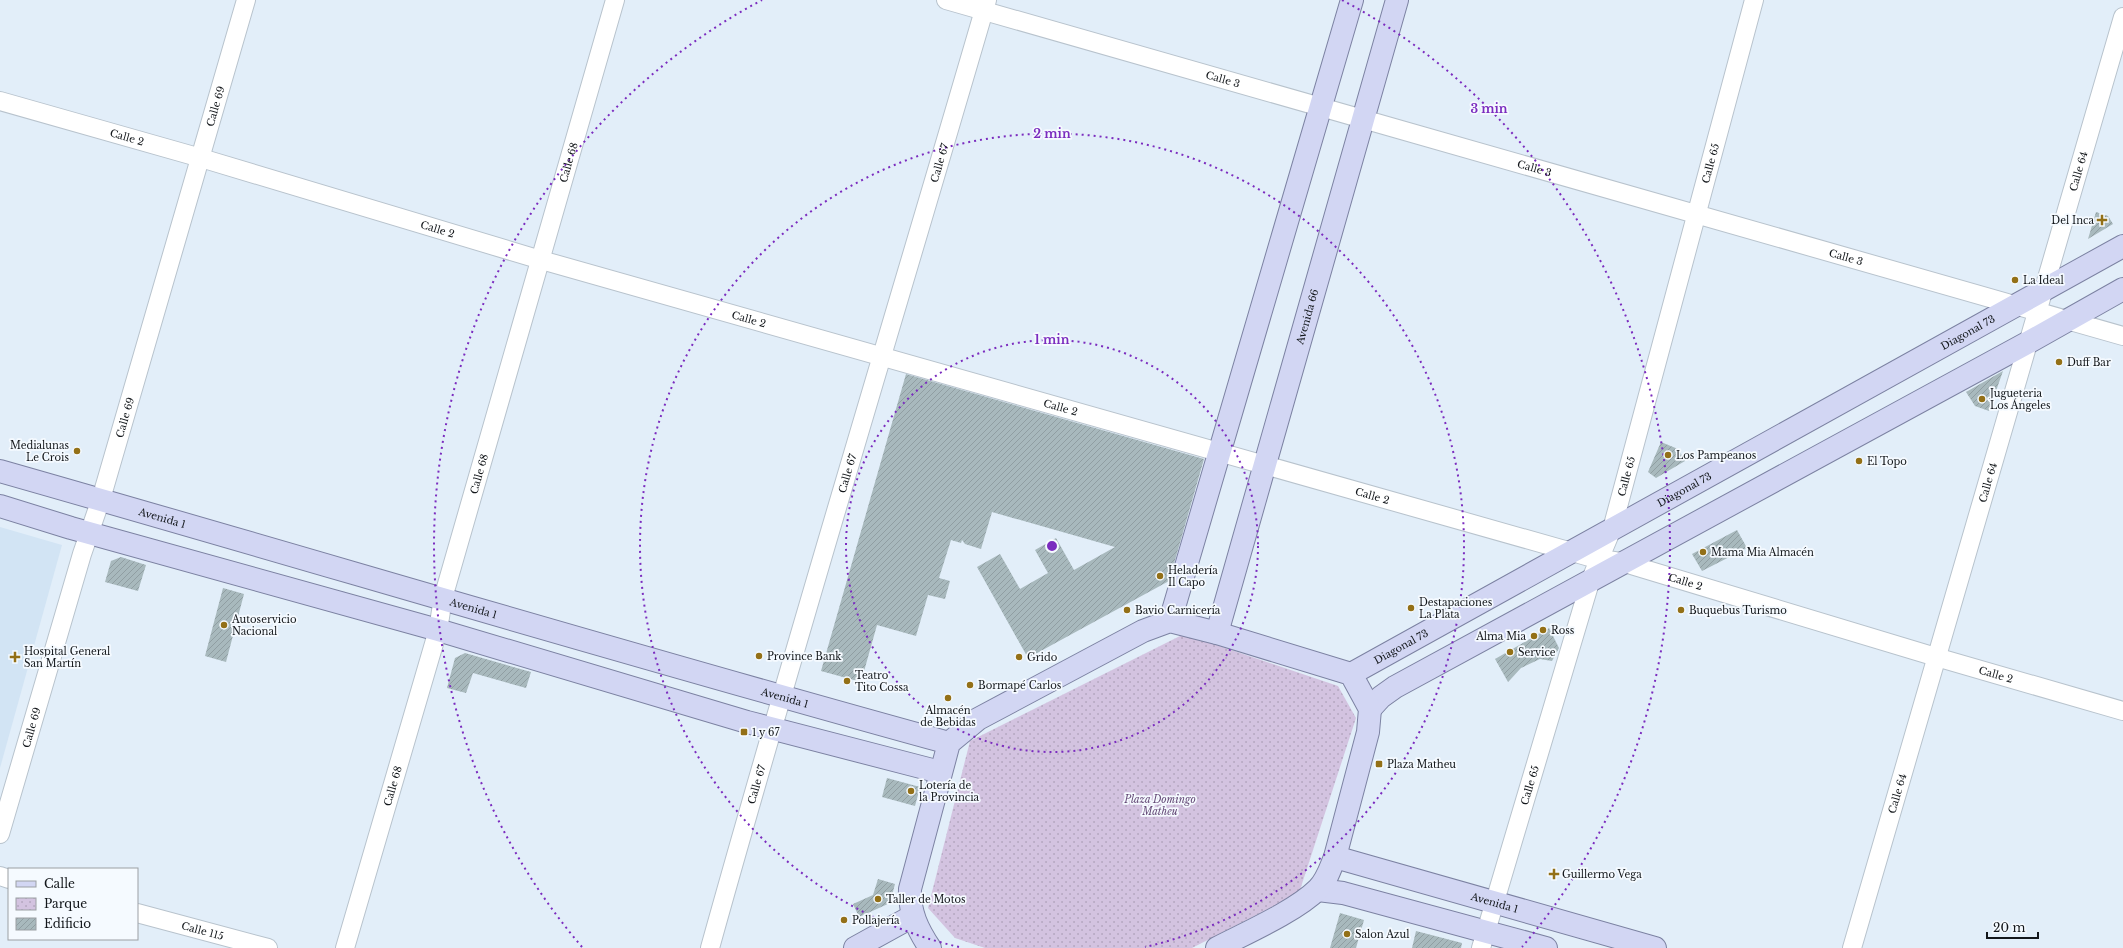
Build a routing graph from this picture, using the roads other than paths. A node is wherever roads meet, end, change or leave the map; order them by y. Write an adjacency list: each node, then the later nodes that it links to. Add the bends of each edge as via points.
1 (246, 0): 12 (street, Calle 69)
2 (615, 0): 15 (street, Calle 68)
3 (946, 0): 7 (street, Calle 3)
4 (1352, 0): 10 (main road)
5 (1397, 0): 11 (main road, Avenida 66)
6 (1754, 0): 13 (street, Calle 65)
7 (985, 5): 10 (street, Calle 3); 23 (street, Calle 67)
8 (2123, 17): 17 (street, Calle 64)
9 (0, 101): 12 (street, Calle 2)
10 (1321, 107): 11 (street, Calle 3); 24 (main road)
11 (1363, 119): 13 (street, Calle 3); 25 (main road, Avenida 66)
12 (201, 158): 15 (street, Calle 2); 27 (street, Calle 69)
13 (1698, 215): 18 (street, Calle 3); 29 (street, Calle 65)
14 (2123, 246): 17 (main road, Diagonal 73)
15 (541, 260): 23 (street, Calle 2); 34 (street, Calle 68)
16 (2123, 289): 20 (main road)
17 (2044, 290): 18 (main road, Diagonal 73); 19 (street, Calle 64)
18 (2017, 305): 19 (street, Calle 3); 29 (main road, Diagonal 73)
19 (2037, 312): 20 (street, Calle 3); 22 (street, Calle 64)
20 (2067, 320): 21 (street, Calle 3); 22 (main road)
21 (2123, 336)
22 (2029, 342): 32 (main road); 38 (street, Calle 64)
23 (883, 357): 24 (street, Calle 2); 40 (street, Calle 67)
24 (1219, 453): 25 (street, Calle 2); 35 (main road)
25 (1264, 466): 31 (street, Calle 2); 37 (main road, Avenida 66)
26 (0, 471): 27 (main road, Avenida 1)
27 (101, 499): 30 (street, Calle 69); 34 (main road, Avenida 1)
28 (0, 506): 30 (main road)
29 (1612, 529): 31 (main road, Diagonal 73); 32 (street, Calle 65)
30 (90, 532): 36 (main road); 46 (street, Calle 69)
31 (1571, 552): 32 (street, Calle 2); 39 (main road, Diagonal 73)
32 (1610, 561): 33 (main road); 38 (street, Calle 2)
33 (1591, 579): 41 (main road, via 1395,687 1381,696); 49 (street, Calle 65)
34 (443, 598): 36 (street, Calle 68); 40 (main road, Avenida 1)
35 (1170, 621): 37 (main road); 44 (main road, via 1143,631 978,719)
36 (438, 630): 43 (main road); 54 (street, Calle 68)
37 (1217, 633): 39 (main road)
38 (1936, 657): 42 (street, Calle 2); 61 (street, Calle 64)
39 (1351, 674): 41 (main road)
40 (782, 697): 43 (street, Calle 67); 44 (main road, Avenida 1)
41 (1370, 709): 47 (main road, via 1368,732)
42 (2123, 711)
43 (771, 729): 45 (main road); 55 (street, Calle 67)
44 (949, 743): 45 (main road)
45 (940, 772): 51 (main road, via 910,889)
46 (0, 834)
47 (1335, 858): 48 (main road, via 1328,877); 49 (main road, Avenida 1)
48 (1318, 890): 52 (main road, via 1343,892); 58 (main road, via 1296,905)
49 (1495, 902): 52 (street, Calle 65); 60 (main road, Avenida 1)
50 (138, 913): 53 (street, Calle 115)
51 (913, 916): 56 (main road); 57 (main road)
52 (1483, 939): 59 (main road)
53 (268, 948)
54 (345, 948)
55 (710, 948)
56 (855, 948)
57 (930, 948)
58 (1217, 948)
59 (1546, 948)
60 (1655, 948)
61 (1852, 948)

